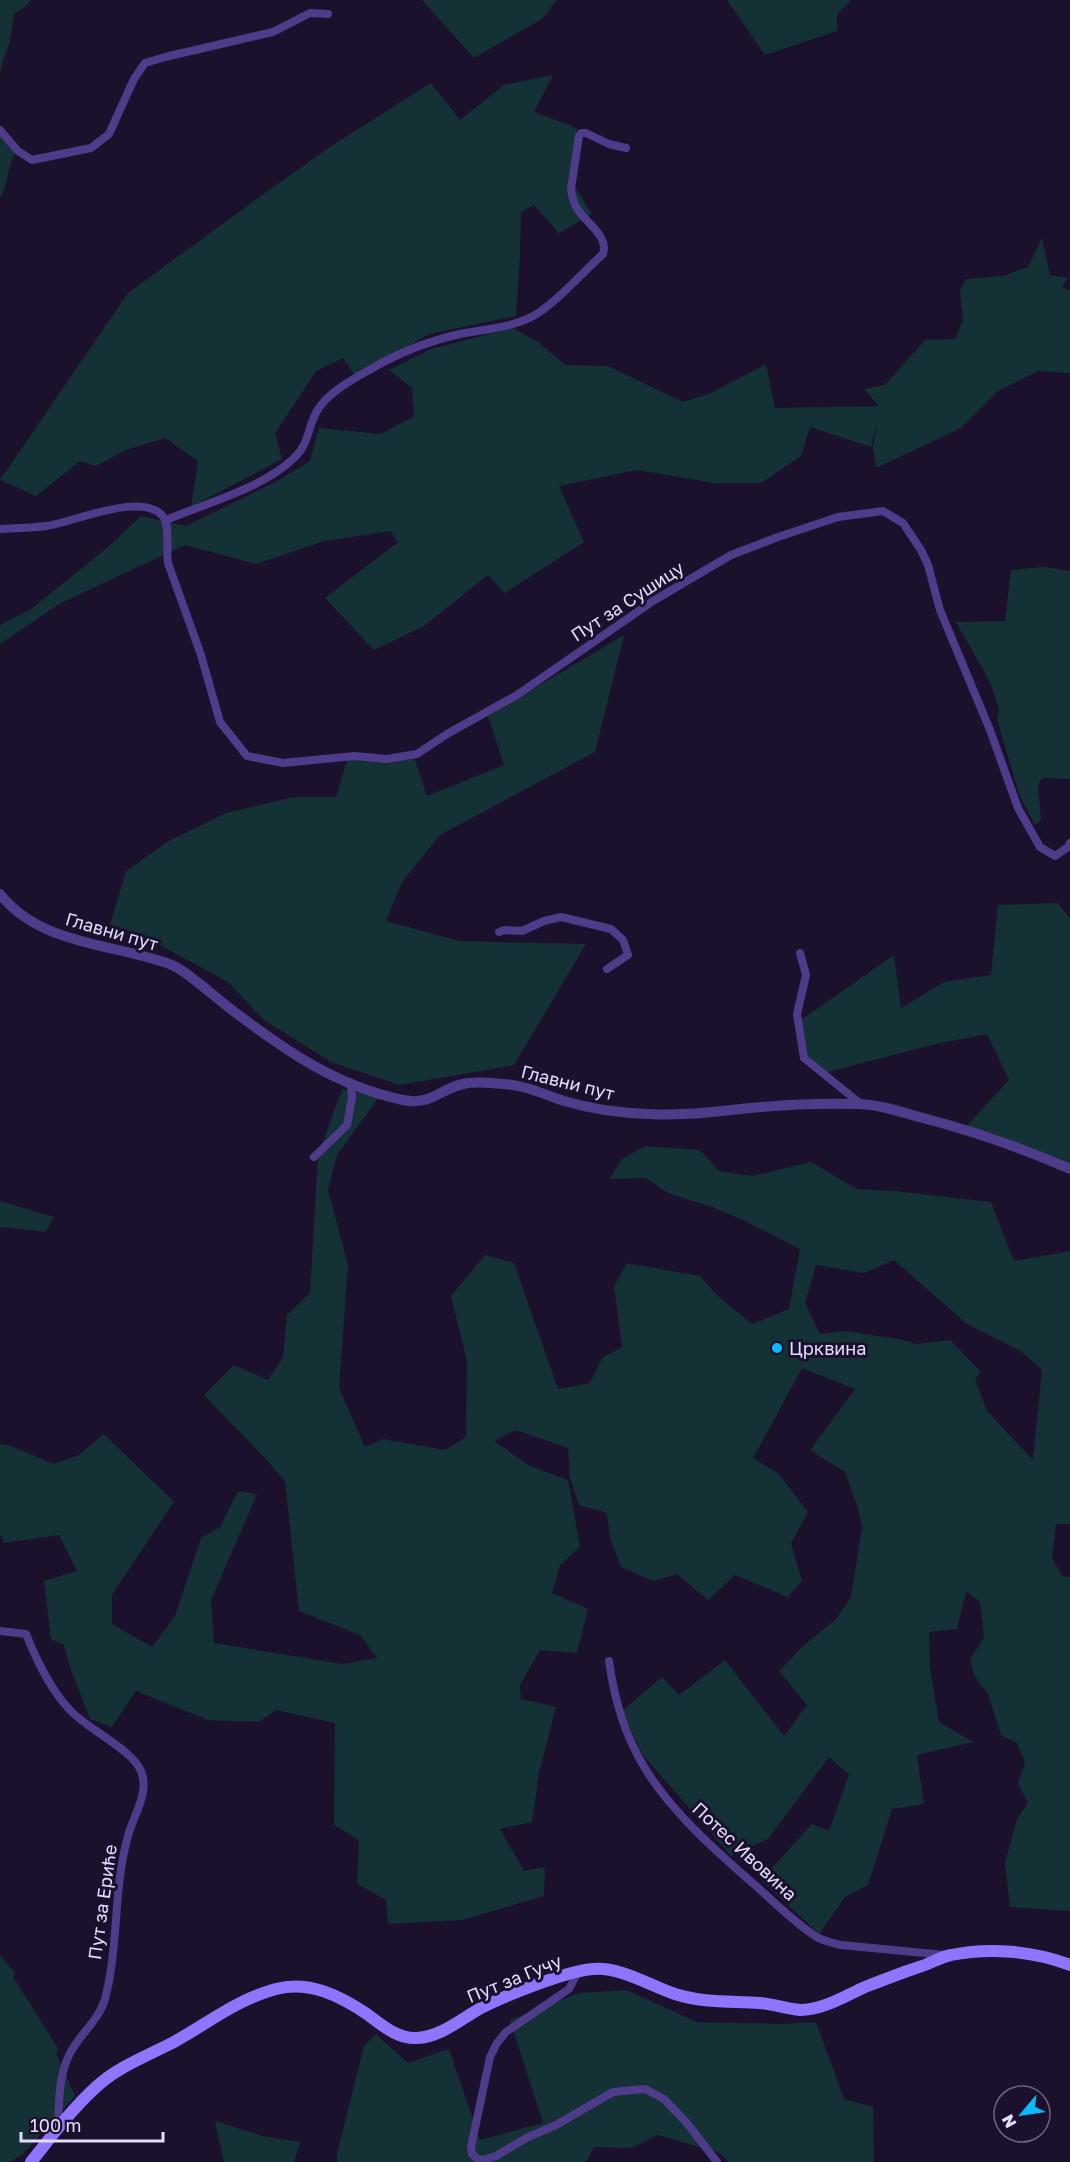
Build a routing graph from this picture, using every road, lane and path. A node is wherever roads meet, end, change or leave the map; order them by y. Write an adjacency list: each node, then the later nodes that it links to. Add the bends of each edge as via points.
1 (328, 14): 2 (street, via 310,13 273,32 145,63 109,134 91,148 32,160 18,151)
2 (0, 130)
3 (626, 148): 4 (street, via 580,134 572,196 579,212 602,238 604,250 547,306 521,321 440,339 383,362 325,401 314,417 305,445 281,470 261,482)
4 (166, 520): 5 (street, via 155,510 129,507 48,526); 6 (street, Пут за Сушицу, via 168,563 220,722 247,756 282,763 417,754 517,695 653,601 731,555 838,517 883,511 903,523 928,565 940,610 1018,808 1040,847 1055,855)
5 (0, 529)
6 (1070, 843)
7 (0, 894): 11 (street, Главни пут, via 21,916 47,930 174,966 261,1032)
8 (499, 933): 10 (street, via 522,931 561,917 611,929 623,940 628,955)
9 (800, 953): 12 (street, via 806,975 797,1014 804,1058)
10 (607, 969)
11 (351, 1085): 12 (street, Главни пут, via 418,1102 465,1084 506,1084 588,1107 670,1115); 13 (street, via 346,1125)
12 (861, 1104): 14 (street, Главни пут, via 964,1129)
13 (314, 1157)
14 (1070, 1169)
15 (0, 1631): 20 (street, Пут за Ериће, via 26,1634 69,1710 129,1757 140,1768 143,1778 144,1791 124,1852 104,2001 66,2060)
16 (609, 1661): 17 (street, Потес Ивовина, via 613,1695 643,1766 698,1833 782,1910 828,1942)
17 (949, 1955): 18 (main road, Пут за Гучу, via 1019,1953); 19 (main road, Пут за Гучу, via 825,2005 799,2010 693,1998 605,1969)
18 (1070, 1965)
19 (578, 1972): 20 (main road, Пут за Гучу, via 498,2001 434,2034 418,2038 389,2031 350,2003 320,1990 304,1986 279,1988 241,2002 112,2075); 22 (street, via 569,1989 506,2032 497,2043 490,2057 472,2154 483,2160 496,2156 613,2092 645,2089 664,2099)
20 (58, 2129): 21 (main road, Пут за Гучу)
21 (31, 2162)
22 (717, 2162)

